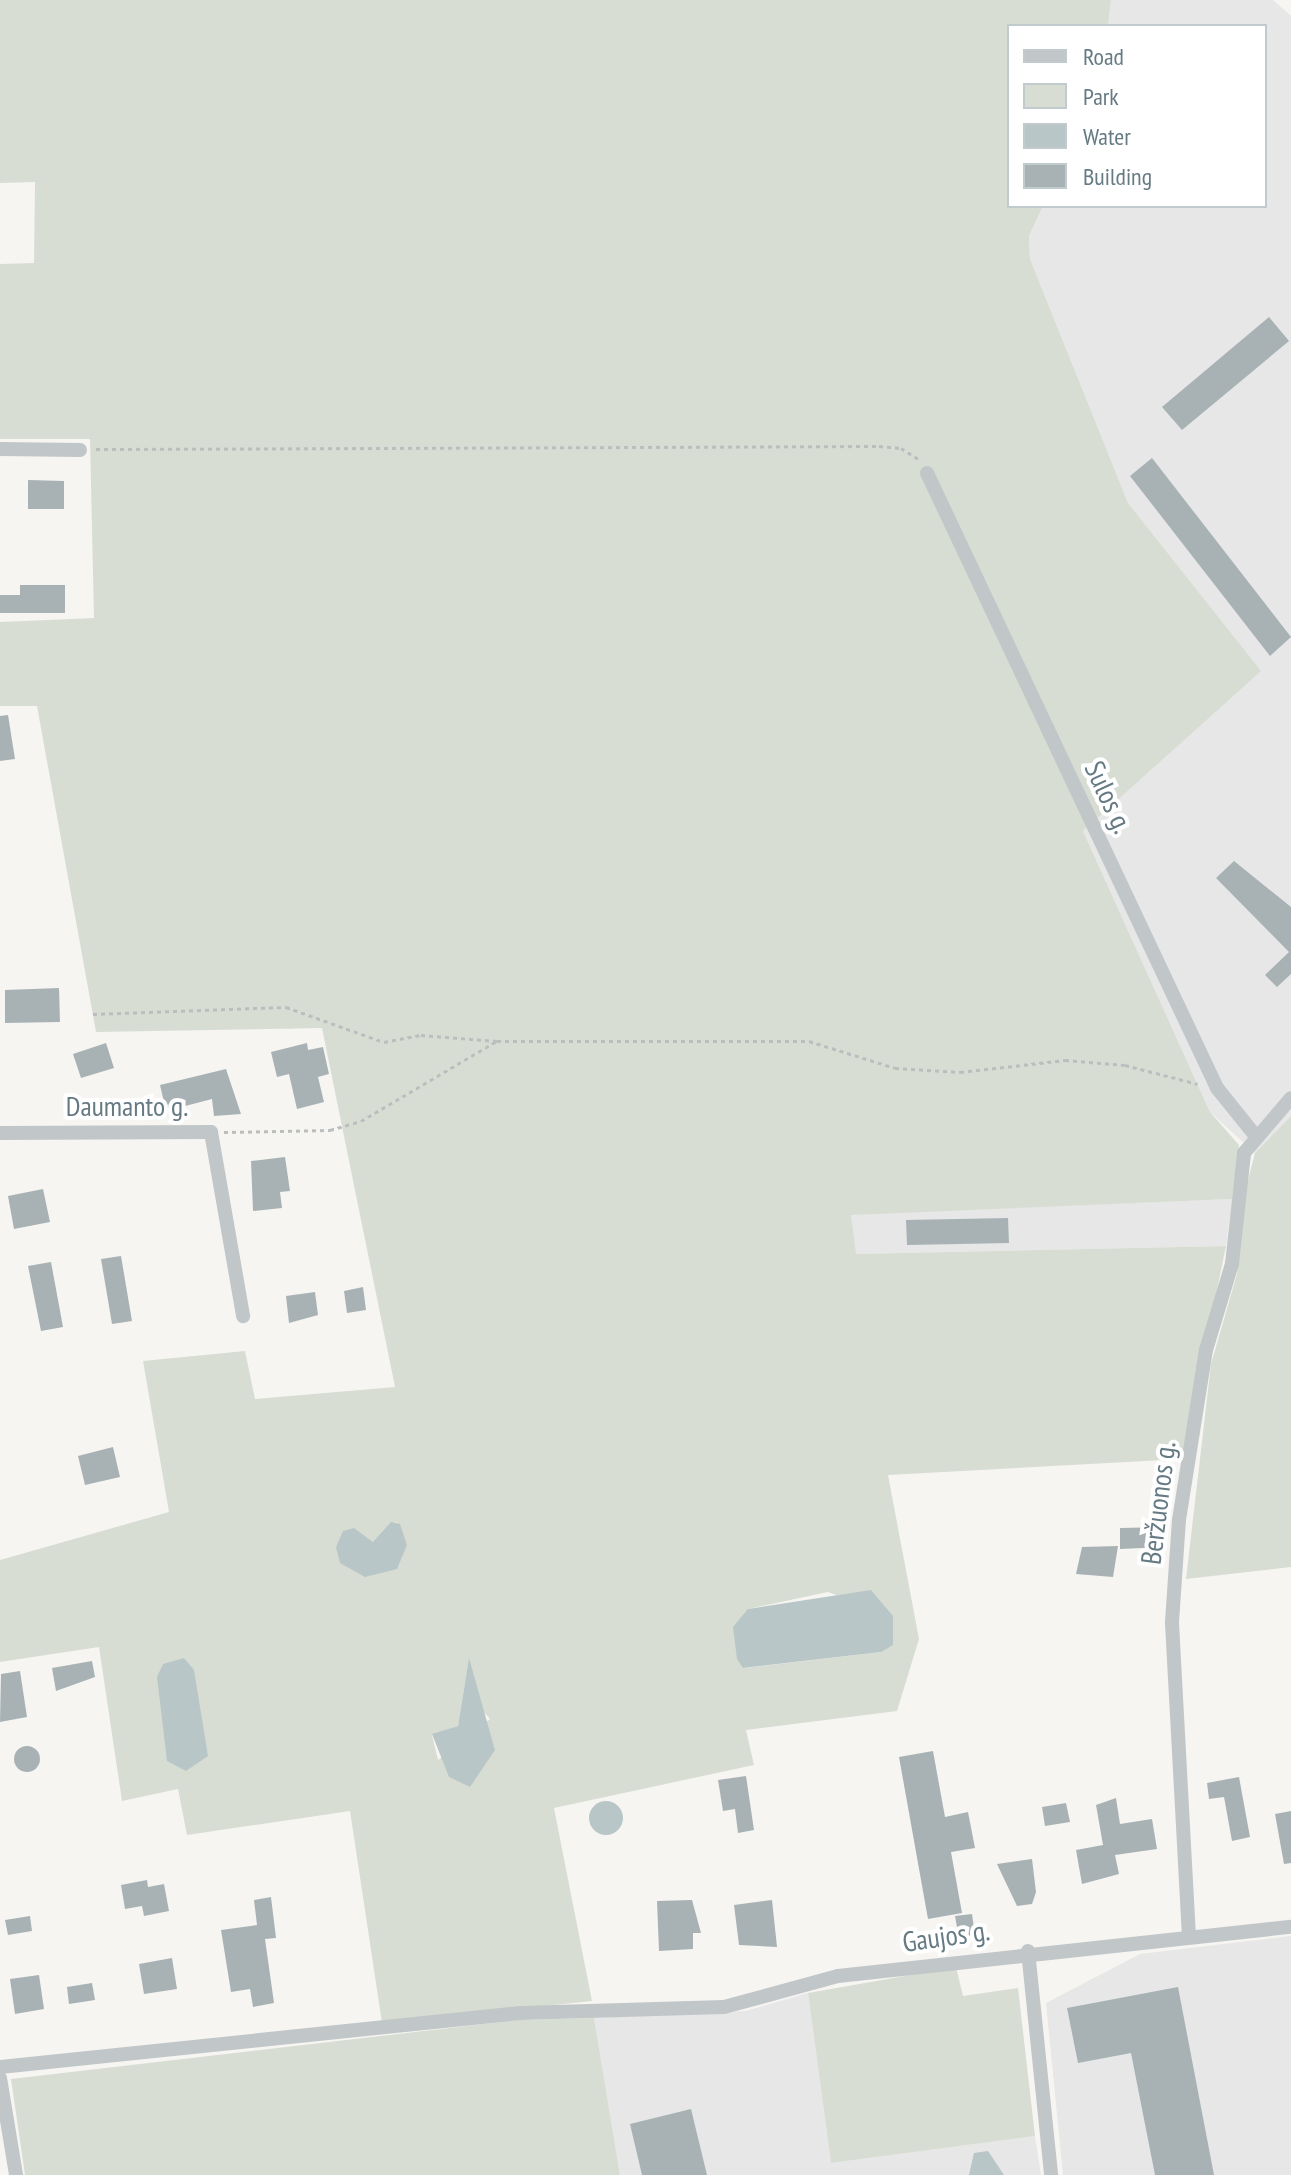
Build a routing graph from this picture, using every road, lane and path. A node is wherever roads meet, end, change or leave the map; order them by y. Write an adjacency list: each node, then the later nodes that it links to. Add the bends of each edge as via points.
1 (0, 449): 2 (street)
2 (80, 450): 3 (path, via 879,446 916,454)
3 (927, 473): 6 (street, Sulos g.)
4 (93, 1014): 5 (path, via 286,1007 384,1042 421,1035)
5 (497, 1041): 6 (path, via 809,1041 895,1068 1099,1062); 8 (path, via 361,1121 330,1130)
6 (1217, 1088): 10 (street, Sulos g.)
7 (1291, 1098): 10 (street, Beržuonos g.)
8 (211, 1132): 9 (street, Daumanto g.); 11 (street, Daumanto g.)
9 (0, 1133)
10 (1254, 1134): 13 (street, Beržuonos g., via 1244,1153 1232,1264 1206,1350 1179,1520 1172,1622)
11 (243, 1316)
12 (1291, 1927): 13 (street, Gaujos g.)
13 (1189, 1937): 14 (street, Gaujos g.)
14 (1028, 1951): 15 (street, Gaujos g., via 838,1976 724,2007 612,2010); 18 (street)
15 (0, 2067)
16 (0, 2078): 17 (street)
17 (16, 2175)
18 (1051, 2175)

